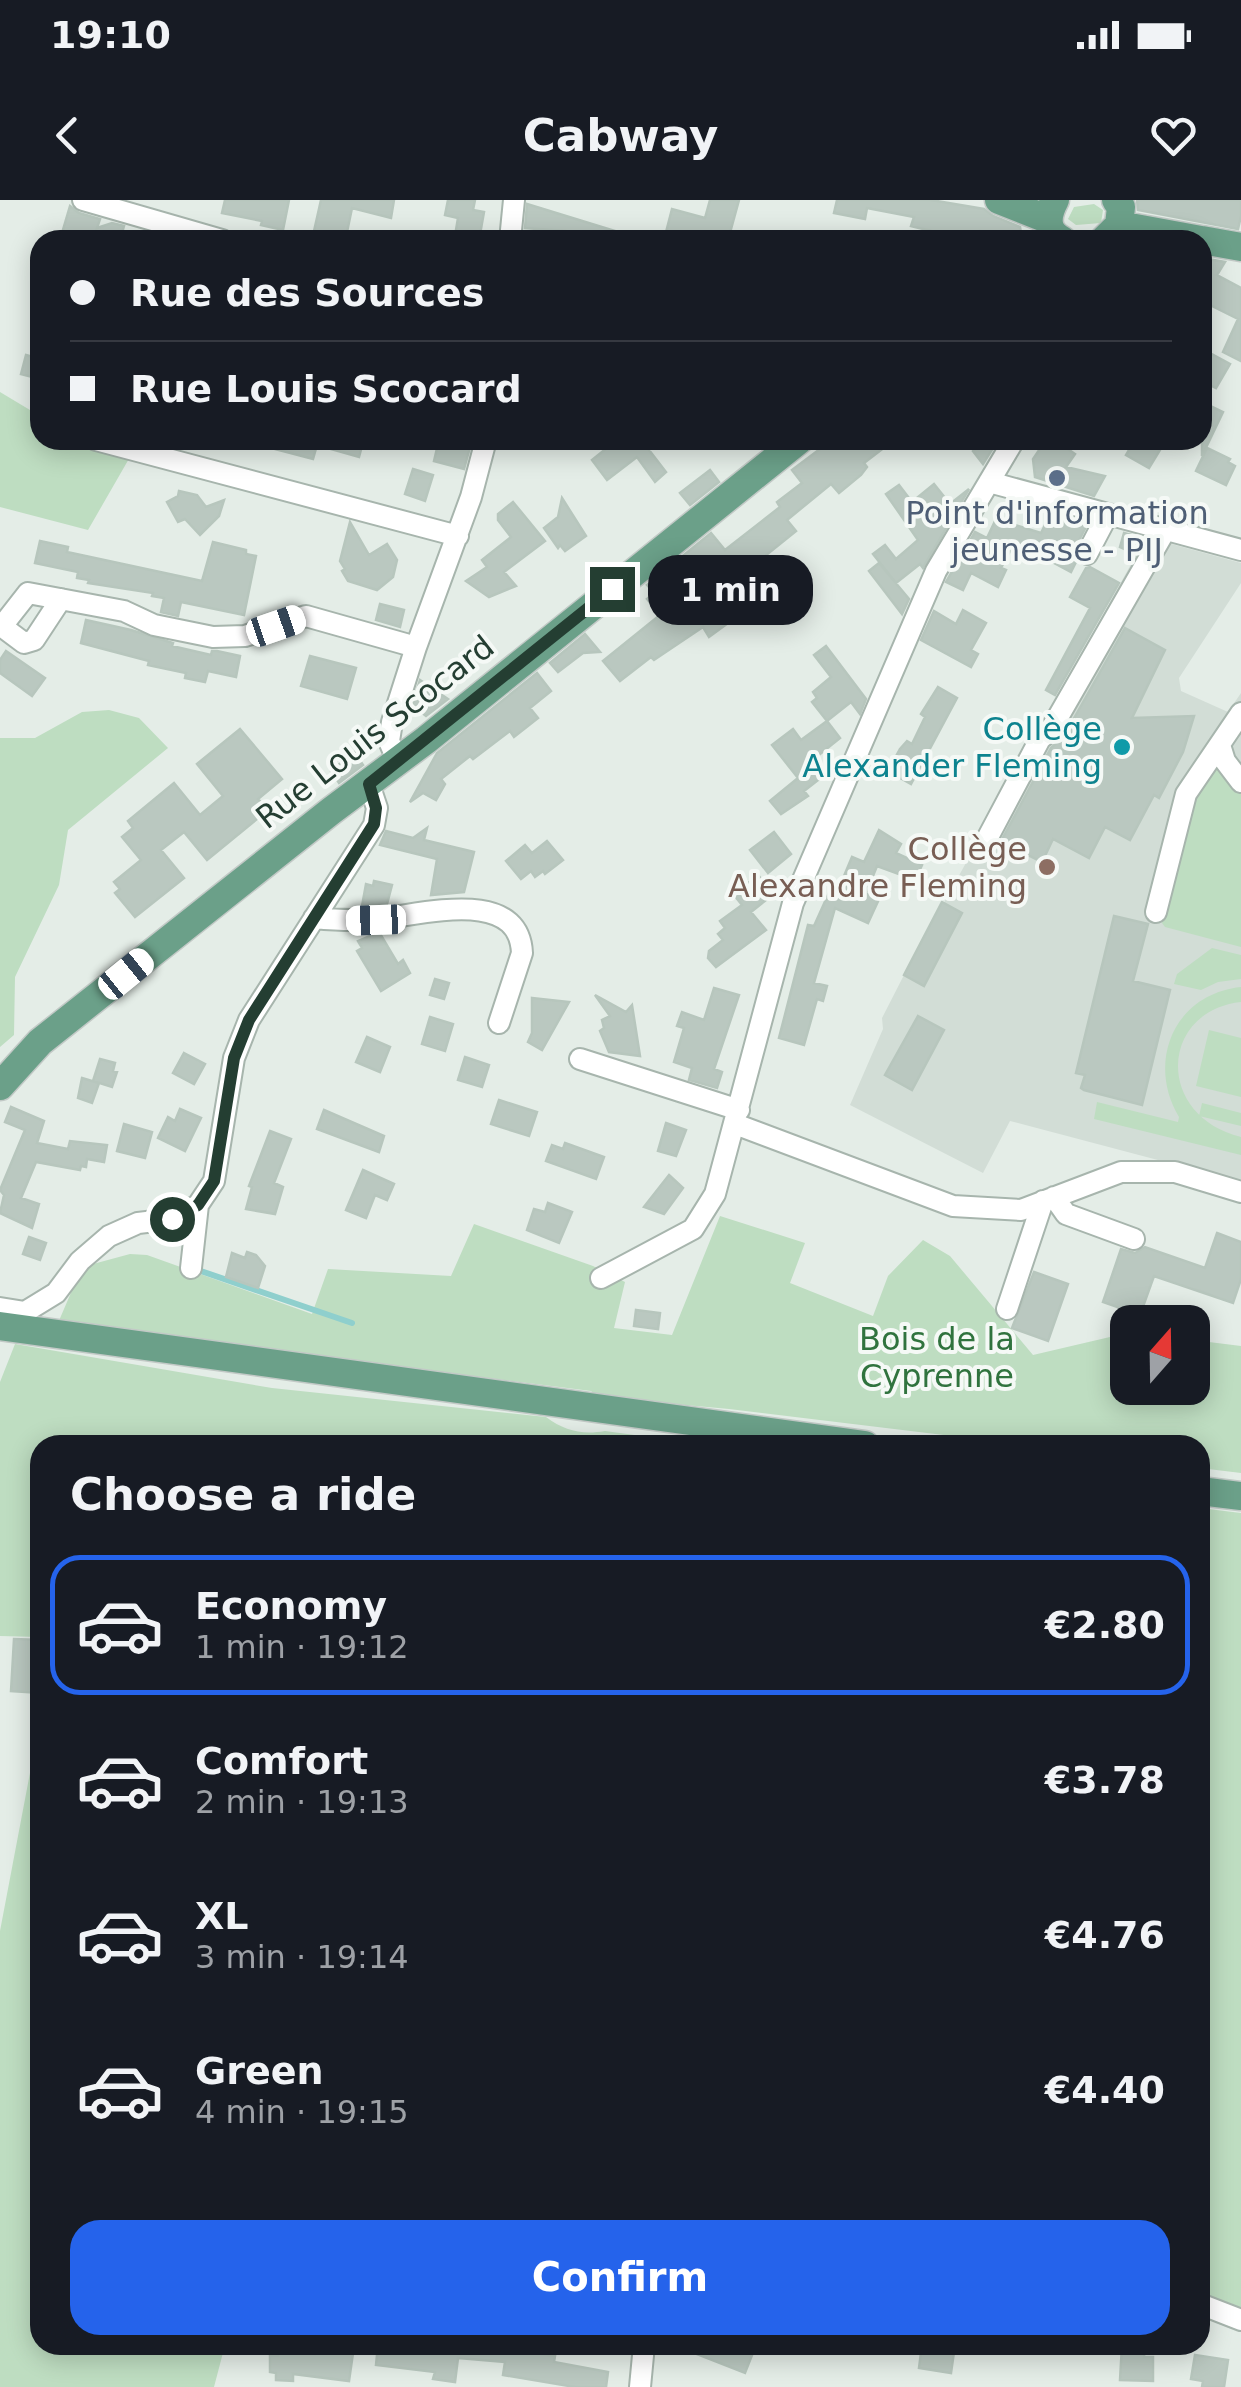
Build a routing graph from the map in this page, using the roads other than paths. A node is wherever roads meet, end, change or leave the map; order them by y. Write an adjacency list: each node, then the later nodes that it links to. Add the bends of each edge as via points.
1 (83, 200): 6 (street)
2 (514, 200): 7 (street)
3 (999, 200): 5 (main road)
4 (1117, 214): 8 (main road)
5 (1051, 225)
6 (187, 230)
7 (511, 230)
8 (1169, 230)
9 (1212, 242): 10 (main road)
10 (1241, 247)
11 (134, 450): 18 (street)
12 (483, 450): 18 (street)
13 (788, 450): 26 (main road, Rue Louis Scocard)
14 (1008, 450): 15 (street)
15 (989, 482): 16 (street); 35 (street, via 936,571 793,904)
16 (1108, 514): 17 (street); 20 (street)
17 (1166, 529): 19 (street); 29 (street)
18 (458, 536): 23 (street)
19 (1241, 550)
20 (1086, 554)
21 (61, 599): 22 (street, via 28,593); 22 (street, via 34,640 24,642); 23 (street, via 213,638 246,636 306,616)
22 (1, 625)
23 (416, 646): 26 (street, via 392,722)
24 (1241, 713): 25 (street)
25 (1220, 744): 27 (street); 30 (street, via 1186,794)
26 (398, 762): 28 (main road, Rue Louis Scocard)
27 (1241, 782)
28 (369, 784): 31 (street, via 374,824); 34 (main road, Rue Louis Scocard, via 40,1042)
29 (988, 836)
30 (1156, 912)
31 (314, 918): 32 (street, via 376,920 466,908 513,924 522,953); 38 (street, via 249,1020 234,1058 214,1181)
32 (498, 1023)
33 (580, 1059): 35 (street)
34 (0, 1086)
35 (737, 1117): 37 (street, via 952,1206 1021,1210); 41 (street, via 715,1194 693,1229)
36 (1241, 1192): 37 (street, via 1174,1172 1122,1172)
37 (1048, 1200): 39 (street, via 1066,1214); 43 (street)
38 (198, 1205): 40 (street); 42 (street, via 109,1236 56,1293 25,1312)
39 (1134, 1239)
40 (191, 1268)
41 (601, 1278)
42 (0, 1308)
43 (1007, 1309)
44 (0, 1326): 45 (main road)
45 (791, 1435)
46 (1210, 1491): 47 (main road)
47 (1241, 1496)
48 (1210, 2308): 49 (street)
49 (1241, 2320)
50 (643, 2355): 51 (street)
51 (640, 2387)

